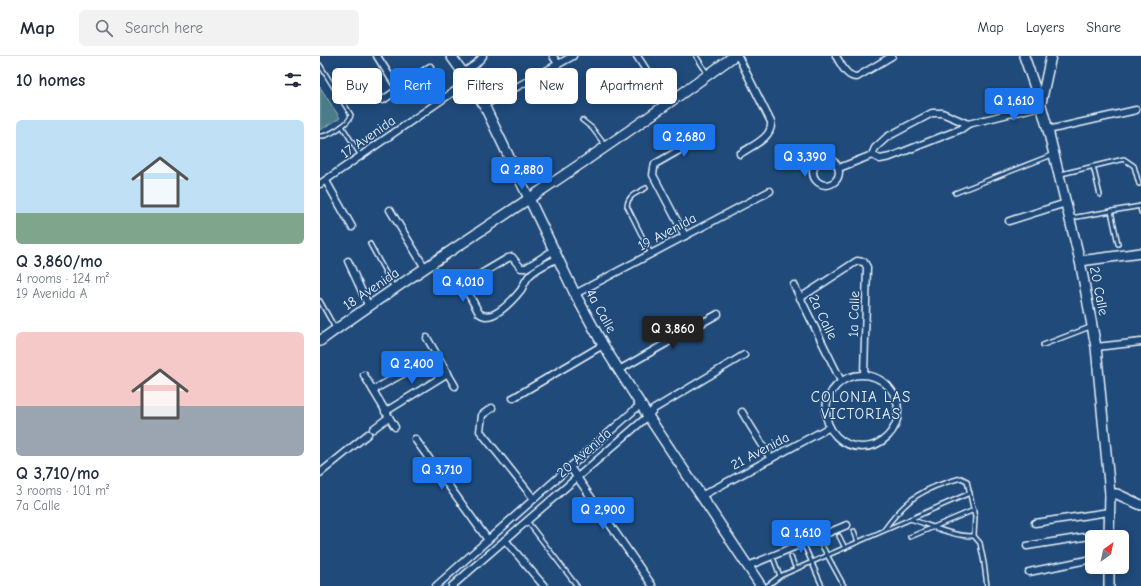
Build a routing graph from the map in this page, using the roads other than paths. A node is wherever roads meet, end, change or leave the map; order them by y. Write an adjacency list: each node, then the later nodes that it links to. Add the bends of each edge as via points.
1 (377, 56): 20 (street)
2 (451, 56): 16 (street, 4a Calle)
3 (483, 56): 17 (street)
4 (553, 56): 14 (street)
5 (573, 56): 14 (street)
6 (637, 56): 18 (street)
7 (696, 56): 19 (lane)
8 (734, 56): 19 (street, 18 Avenida)
9 (738, 56): 36 (street, via 772,128 768,135)
10 (836, 56): 11 (street, via 852,77 857,77)
11 (892, 56)
12 (1024, 56): 27 (street, 20 Calle)
13 (1050, 56): 27 (street)
14 (558, 64): 26 (street)
15 (320, 65): 31 (lane, via 350,112 350,120)
16 (459, 68)
17 (470, 68)
18 (645, 68)
19 (708, 75): 23 (street, 18 Avenida)
20 (390, 76)
21 (453, 93): 39 (street, 17 Avenida)
22 (390, 95): 24 (street)
23 (677, 97)
24 (383, 100)
25 (668, 104): 35 (street, 18 Avenida)
26 (484, 105): 50 (street, 4a Calle)
27 (1041, 105): 30 (street); 32 (street, 20 Calle)
28 (1136, 110): 32 (street)
29 (582, 120): 35 (lane)
30 (968, 124): 38 (street, via 890,157 880,159); 38 (street, via 942,113 932,113 887,137 875,148)
31 (342, 126): 33 (lane, via 325,136); 39 (lane)
32 (1048, 130): 37 (street, 20 Calle)
33 (320, 136)
34 (704, 136): 59 (street, via 655,164 654,168 653,175)
35 (606, 146): 50 (street, 18 Avenida)
36 (740, 154)
37 (1054, 154): 42 (street, 20 Calle); 48 (lane)
38 (872, 155): 41 (street)
39 (361, 157): 43 (street, 17 Avenida)
40 (1093, 166): 42 (lane); 45 (lane, via 1124,159 1134,166); 49 (lane)
41 (839, 168): 41 (street, via 833,160 822,159 813,168 814,176 821,184 829,185 839,177)
42 (1059, 175): 51 (street, 20 Calle)
43 (326, 180): 44 (street, 17 Avenida); 58 (street)
44 (320, 184)
45 (1139, 184)
46 (646, 188): 64 (lane, via 631,196 627,206)
47 (770, 191): 59 (street, 19 Avenida)
48 (955, 193)
49 (1100, 195)
50 (529, 199): 63 (street, 4a Calle); 67 (street, 18 Avenida)
51 (1066, 203): 56 (street, 20 Calle); 57 (street)
52 (1140, 206): 54 (lane); 55 (lane)
53 (390, 210): 67 (street)
54 (1111, 211): 56 (lane); 61 (lane)
55 (1141, 212)
56 (1069, 218): 66 (street, 20 Calle)
57 (1009, 221)
58 (352, 228)
59 (685, 236): 64 (street, 19 Avenida)
60 (370, 244): 69 (lane)
61 (1118, 244)
62 (1141, 253): 66 (street)
63 (556, 254): 63 (street, via 526,268 521,268 512,257 508,258 469,281 466,289 478,313 482,316 492,316 499,312 532,273); 70 (street, 4a Calle)
64 (650, 254): 70 (street, 19 Avenida)
65 (348, 261): 73 (street)
66 (1080, 261): 75 (street, 20 Calle)
67 (425, 268): 69 (street, 18 Avenida)
68 (794, 285): 71 (street, 2a Calle)
69 (394, 289): 73 (street, 18 Avenida)
70 (575, 294): 80 (street, 4a Calle)
71 (800, 298): 87 (street, 1a Calle, via 858,261 864,262 867,267); 89 (street, 2a Calle)
72 (320, 301): 76 (lane)
73 (369, 306): 76 (street, 18 Avenida)
74 (718, 314): 85 (street)
75 (1092, 327): 81 (lane); 82 (street, 20 Calle)
76 (336, 330): 78 (street, 18 Avenida)
77 (427, 338): 83 (street)
78 (320, 341)
79 (1141, 342): 82 (street)
80 (603, 345): 85 (street, 4a Calle); 92 (street)
81 (1043, 345)
82 (1096, 347): 108 (street, 20 Calle)
83 (437, 355): 86 (street); 91 (street)
84 (744, 355): 97 (street, 20 Avenida, via 654,409)
85 (619, 370): 93 (street, 4a Calle)
86 (448, 374): 90 (street); 96 (street)
87 (864, 374): 89 (street); 99 (street, via 880,379 895,394 899,415 893,431 881,442 857,447 841,440)
88 (364, 375): 91 (street)
89 (841, 381): 99 (street, via 831,392 826,406)
90 (455, 386)
91 (373, 390): 96 (street)
92 (513, 398)
93 (640, 404): 97 (street, 4a Calle); 104 (street, 20 Avenida)
94 (492, 408): 110 (street, via 482,415 480,431)
95 (742, 412): 103 (street)
96 (387, 415): 98 (street); 100 (street)
97 (648, 416): 106 (street, 20 Avenida); 109 (street, 4a Calle)
98 (395, 427)
99 (830, 427): 103 (street, 21 Avenida)
100 (373, 430)
101 (368, 434): 105 (street)
102 (415, 439): 126 (street)
103 (771, 459): 109 (street, 21 Avenida)
104 (570, 467): 106 (street); 110 (street, 20 Avenida)
105 (320, 473)
106 (577, 477): 115 (street, 20 Avenida); 144 (street)
107 (970, 493): 112 (lane); 114 (lane); 121 (lane, via 964,478 944,482 905,504)
108 (1110, 494): 111 (street, via 1117,494); 113 (street, 20 Calle)
109 (701, 496): 138 (street, 4a Calle)
110 (534, 499): 126 (street, 20 Avenida)
111 (1141, 505)
112 (974, 510): 118 (lane); 123 (lane)
113 (1109, 512): 116 (street); 119 (street, 20 Calle)
114 (910, 519): 118 (lane); 121 (lane)
115 (527, 521): 127 (street, 20 Avenida); 147 (lane)
116 (1035, 523)
117 (847, 525): 138 (street)
118 (934, 527): 123 (lane, via 954,534); 124 (lane)
119 (1109, 530)
120 (854, 531): 129 (lane)
121 (883, 531): 129 (lane)
122 (839, 536): 132 (lane)
123 (974, 536): 152 (lane, via 980,543)
124 (910, 537)
125 (1085, 538): 130 (street)
126 (488, 540): 145 (street, 20 Avenida)
127 (505, 540): 143 (street); 146 (street, 20 Avenida)
128 (820, 542): 133 (lane)
129 (858, 542): 132 (lane)
130 (1027, 546)
131 (805, 547): 137 (lane)
132 (844, 548): 133 (lane)
133 (827, 556): 137 (lane); 151 (lane)
134 (791, 557): 139 (lane)
135 (774, 560): 142 (lane)
136 (1085, 560): 140 (street)
137 (811, 563): 139 (lane); 150 (lane)
138 (748, 566): 148 (street, 4a Calle)
139 (796, 570): 142 (lane)
140 (1029, 572)
141 (1109, 574): 153 (street)
142 (780, 576): 149 (lane)
143 (541, 585)
144 (652, 585)
145 (436, 586)
146 (452, 586)
147 (577, 586)
148 (761, 586)
149 (767, 586)
150 (822, 586)
151 (844, 586)
152 (987, 586)
153 (1109, 586)

